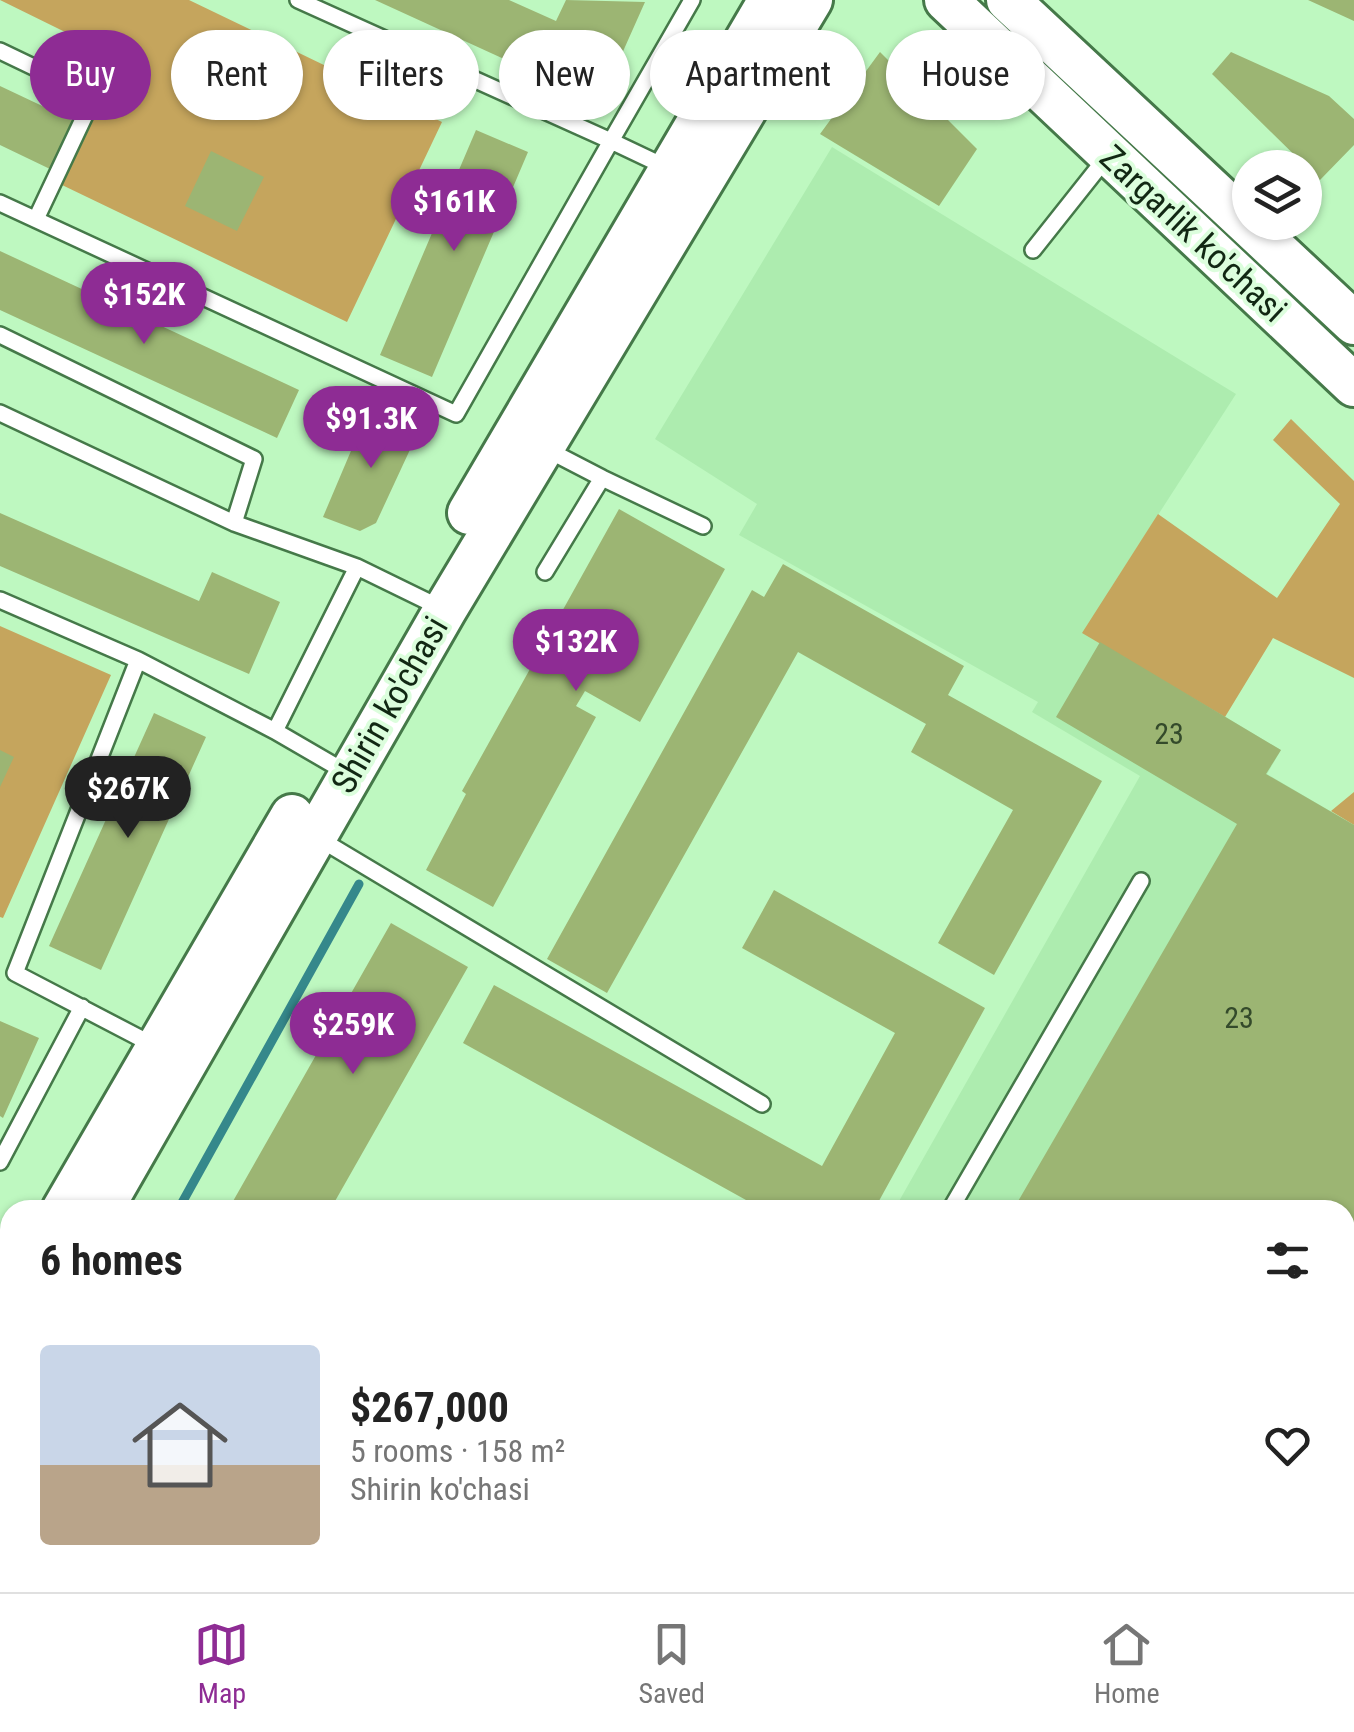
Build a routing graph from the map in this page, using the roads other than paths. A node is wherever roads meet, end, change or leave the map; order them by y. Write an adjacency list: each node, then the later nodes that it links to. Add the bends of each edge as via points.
1 (298, 0): 8 (lane)
2 (692, 0): 8 (lane)
3 (770, 0): 10 (main road, Shirin ko'chasi)
4 (811, 0): 10 (main road, Shirin ko'chasi)
5 (946, 0): 9 (main road, Zargarlik ko'chasi)
6 (1008, 0): 14 (main road, Zargarlik ko'chasi)
7 (0, 51): 12 (lane, via 94,96)
8 (611, 142): 10 (lane); 12 (lane, via 456,414)
9 (1109, 154): 13 (lane); 16 (main road, Zargarlik ko'chasi)
10 (685, 177): 18 (main road, Shirin ko'chasi); 25 (main road, Shirin ko'chasi)
11 (0, 203): 12 (lane)
12 (36, 220)
13 (1033, 250)
14 (1354, 322)
15 (0, 335): 20 (lane, via 254,459)
16 (1354, 385)
17 (0, 413): 20 (lane)
18 (542, 448): 19 (lane); 25 (main road, Shirin ko'chasi)
19 (602, 478): 21 (lane); 23 (lane)
20 (234, 524): 22 (lane)
21 (703, 526)
22 (357, 567): 25 (lane); 27 (lane)
23 (545, 572)
24 (0, 600): 26 (lane)
25 (432, 603): 28 (main road, Shirin ko'chasi)
26 (138, 660): 27 (lane); 31 (lane)
27 (275, 730): 28 (lane)
28 (337, 767): 29 (main road, Shirin ko'chasi); 33 (main road, Shirin ko'chasi)
29 (314, 836): 33 (main road, Shirin ko'chasi); 34 (lane)
30 (1140, 881): 38 (lane)
31 (7, 970): 32 (lane)
32 (82, 1007): 33 (lane); 35 (lane)
33 (170, 1055): 36 (main road, Shirin ko'chasi); 37 (main road, Shirin ko'chasi)
34 (762, 1104)
35 (0, 1162)
36 (70, 1200)
37 (105, 1200)
38 (956, 1200)

